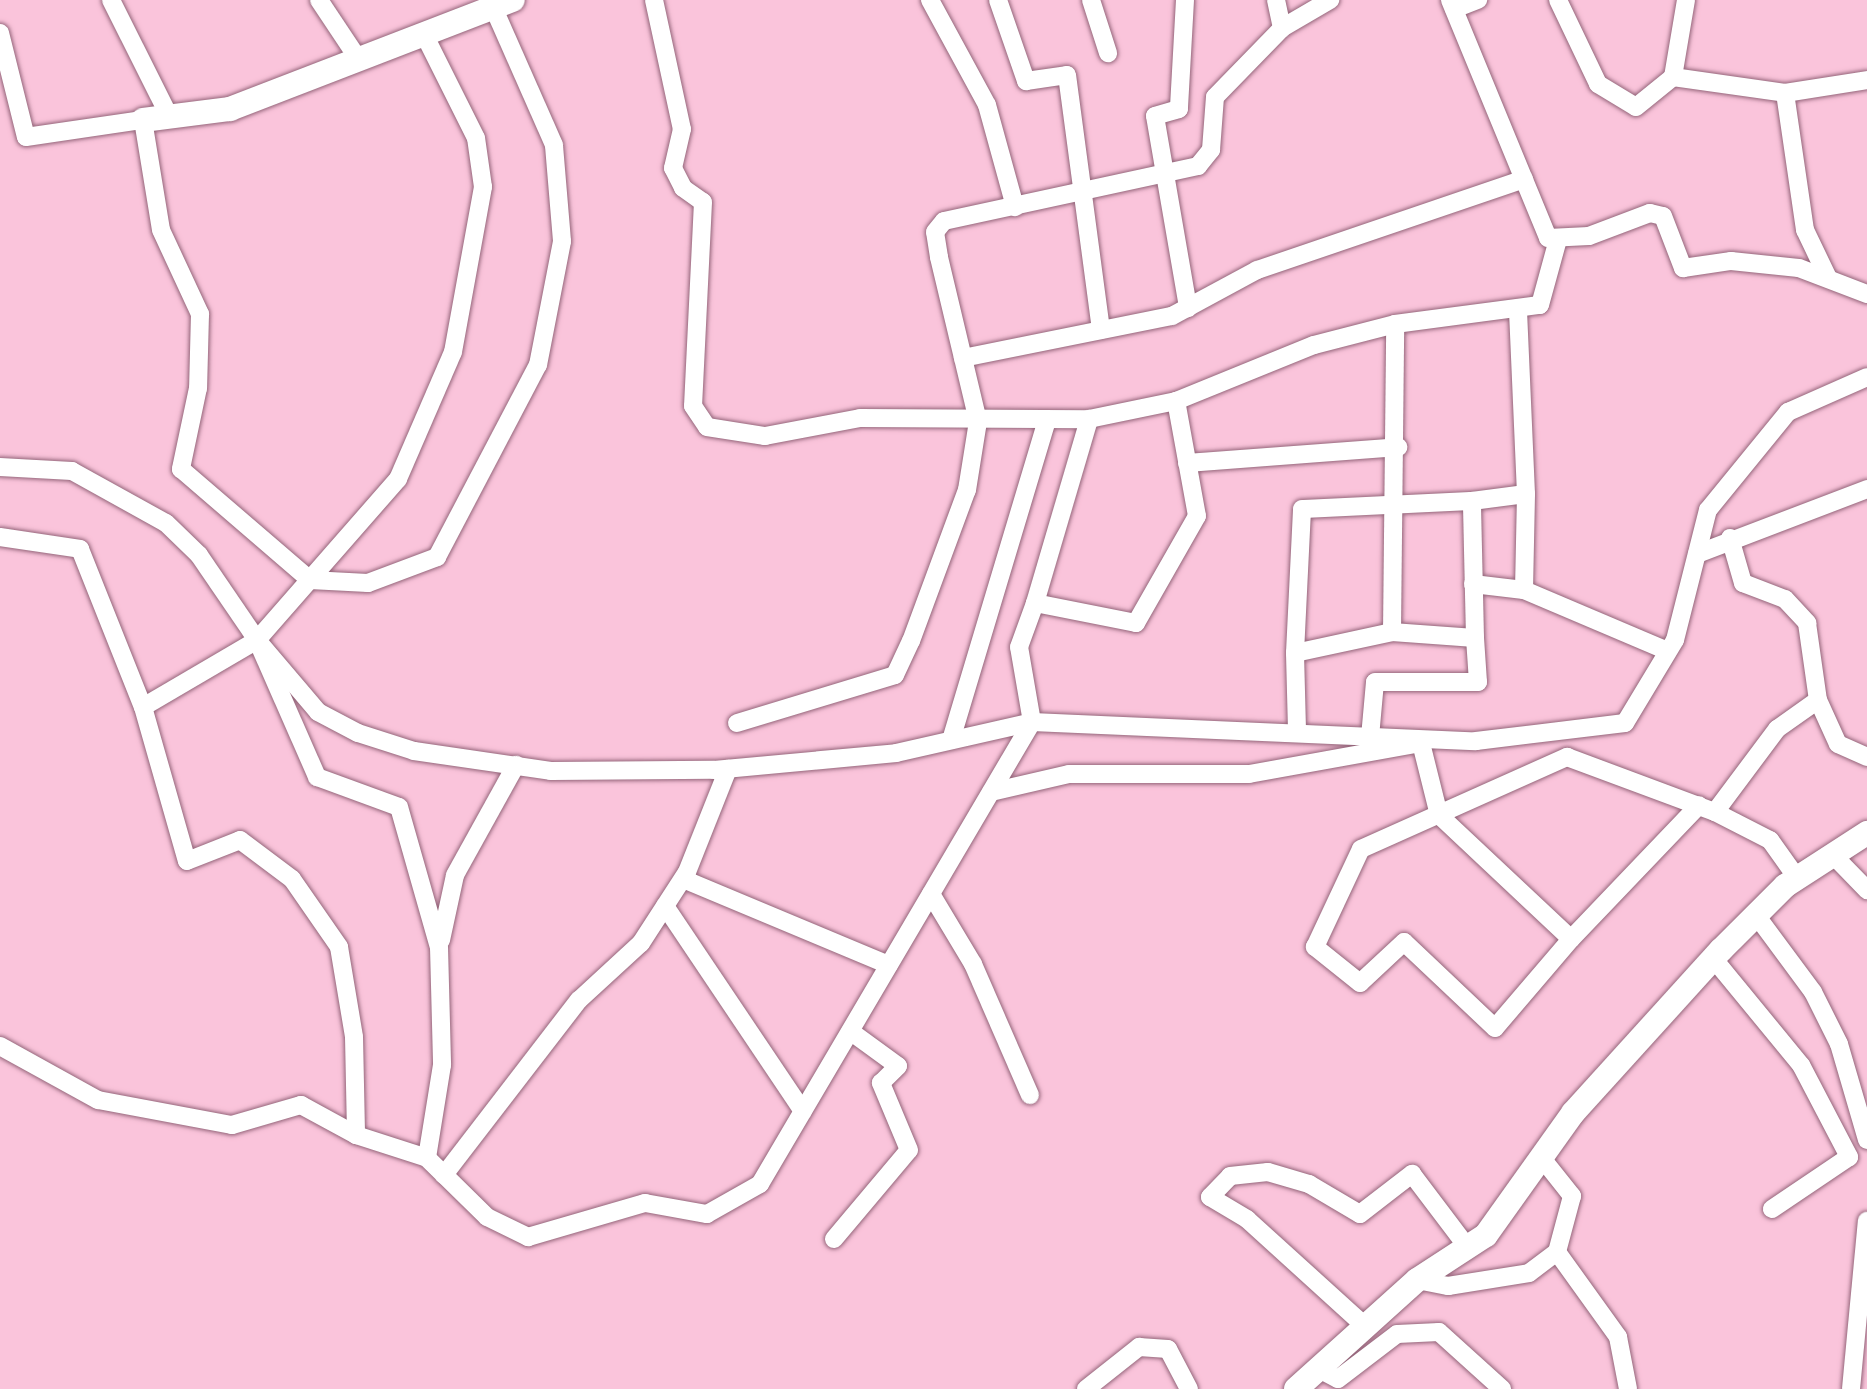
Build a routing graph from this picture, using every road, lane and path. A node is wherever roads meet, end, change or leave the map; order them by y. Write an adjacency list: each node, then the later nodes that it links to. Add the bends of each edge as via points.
1 (111, 0): 23 (street)
2 (319, 0): 19 (street)
3 (654, 0): 41 (street, via 682,129 673,168 683,188 703,202 694,418 765,436 860,418)
4 (930, 0): 28 (street, via 987,105)
5 (998, 0): 27 (street, via 1026,81 1067,75)
6 (1091, 0): 18 (street)
7 (1185, 0): 25 (street, via 1179,109 1155,116)
8 (1276, 0): 15 (street)
9 (1330, 0): 15 (street)
10 (1478, 0): 14 (street)
11 (1558, 0): 20 (street, via 1598,84 1636,107)
12 (1686, 0): 20 (street)
13 (499, 2): 17 (street); 52 (street, via 554,145 562,241 538,365 437,557 368,583)
14 (1452, 5): 26 (street)
15 (1282, 28): 25 (street, via 1215,97 1211,150 1198,166)
16 (0, 33): 24 (street, via 26,137)
17 (425, 36): 19 (street); 52 (street, via 476,138 483,187 453,352 398,479)
18 (1108, 53)
19 (359, 60): 23 (street, via 230,109)
20 (1673, 77): 22 (street)
21 (1867, 80): 22 (street)
22 (1785, 93): 30 (street, via 1805,230)
23 (169, 116): 24 (street)
24 (143, 120): 52 (street, via 161,230 200,314 198,388 181,469)
25 (1165, 177): 27 (street); 32 (street)
26 (1524, 179): 29 (street, via 1548,238); 32 (street, via 1257,270)
27 (1085, 193): 28 (street); 35 (street)
28 (1015, 207): 36 (street, via 944,221 935,232)
29 (1557, 243): 30 (street, via 1650,213 1663,216 1683,268 1731,261); 33 (street, via 1540,305)
30 (1828, 278): 31 (street)
31 (1867, 294)
32 (1188, 308): 35 (street)
33 (1518, 308): 34 (street); 46 (street)
34 (1395, 324): 38 (street, via 1314,345); 42 (street)
35 (1101, 330): 36 (street)
36 (963, 358): 41 (street)
37 (1867, 377): 51 (street, via 1788,412 1708,510)
38 (1176, 401): 39 (street); 43 (street)
39 (1089, 419): 40 (street); 55 (street)
40 (1047, 420): 41 (street); 67 (street)
41 (978, 421): 64 (street, via 967,490 895,675)
42 (1398, 447): 43 (street); 48 (street)
43 (1187, 463): 55 (street, via 1197,516 1136,623)
44 (0, 467): 58 (street, via 72,471 166,523 199,555)
45 (1867, 489): 50 (street)
46 (1526, 494): 47 (street); 54 (street)
47 (1472, 501): 48 (street); 53 (street)
48 (1398, 504): 56 (street); 60 (street, via 1302,509)
49 (0, 537): 62 (street, via 80,549)
50 (1730, 538): 51 (street); 61 (street, via 1743,583 1785,599 1807,623)
51 (1697, 554): 59 (street)
52 (310, 580): 58 (street)
53 (1473, 584): 54 (street); 57 (street)
54 (1524, 590): 59 (street)
55 (1035, 603): 63 (street, via 1019,647)
56 (1392, 632): 57 (street); 60 (street)
57 (1475, 638): 66 (street, via 1478,682 1375,682)
58 (257, 640): 62 (street); 70 (street, via 318,712 358,733 414,751); 84 (street, via 317,777 399,807)
59 (1668, 651): 68 (street, via 1625,723)
60 (1295, 653): 65 (street)
61 (1818, 700): 69 (street, via 1838,744); 73 (street, via 1777,729)
62 (143, 707): 91 (street, via 187,861 240,840 292,879 339,947 354,1037)
63 (1032, 722): 65 (street); 67 (street); 72 (street)
64 (737, 723)
65 (1297, 730): 66 (street)
66 (1370, 737): 68 (street)
67 (951, 740): 71 (street)
68 (1421, 743): 72 (street, via 1249,774 1069,774); 74 (street)
69 (1867, 757)
70 (516, 765): 71 (street); 84 (street, via 455,875)
71 (728, 769): 78 (street)
72 (991, 792): 80 (street)
73 (1707, 809): 74 (street, via 1567,757); 77 (street, via 1770,840); 83 (street)
74 (1439, 815): 83 (street); 83 (street, via 1361,849 1315,947 1360,983 1404,942 1495,1028)
75 (1867, 833): 76 (street)
76 (1833, 855): 77 (street); 79 (street)
77 (1797, 878): 82 (street)
78 (683, 879): 81 (street); 86 (street)
79 (1867, 890)
80 (931, 894): 86 (street); 89 (street, via 973,964)
81 (665, 906): 90 (street); 95 (street, via 641,943 579,1000)
82 (1756, 915): 85 (street); 92 (street, via 1813,992 1839,1044)
83 (1571, 939)
84 (439, 947): 94 (street, via 442,1065)
85 (1713, 958): 93 (street); 96 (street, via 1801,1065 1849,1157)
86 (889, 965): 87 (street)
87 (850, 1031): 90 (street); 98 (street, via 898,1066 881,1083 909,1150)
88 (0, 1046): 91 (street, via 98,1100 232,1125 301,1105)
89 (1030, 1095)
90 (803, 1111): 95 (street, via 760,1184 707,1214 645,1203 528,1237 487,1217)
91 (356, 1135): 94 (street)
92 (1867, 1140)
93 (1541, 1157): 99 (street); 100 (street, via 1572,1196)
94 (427, 1158): 95 (street)
95 (444, 1175)
96 (1772, 1209)
97 (1867, 1221): 109 (street)
98 (834, 1239)
99 (1468, 1248): 101 (street); 102 (street, via 1412,1174 1360,1214 1309,1184 1268,1172 1230,1176 1210,1197 1247,1219)
100 (1557, 1252): 101 (street, via 1529,1273 1448,1286); 108 (street, via 1618,1337)
101 (1417, 1280): 102 (street)
102 (1367, 1328): 103 (street)
103 (1319, 1369): 106 (street); 107 (street, via 1338,1379 1397,1334 1439,1332)
104 (1086, 1389): 105 (street, via 1139,1347 1168,1349)
105 (1189, 1389)
106 (1296, 1389)
107 (1502, 1389)
108 (1628, 1389)
109 (1851, 1389)

